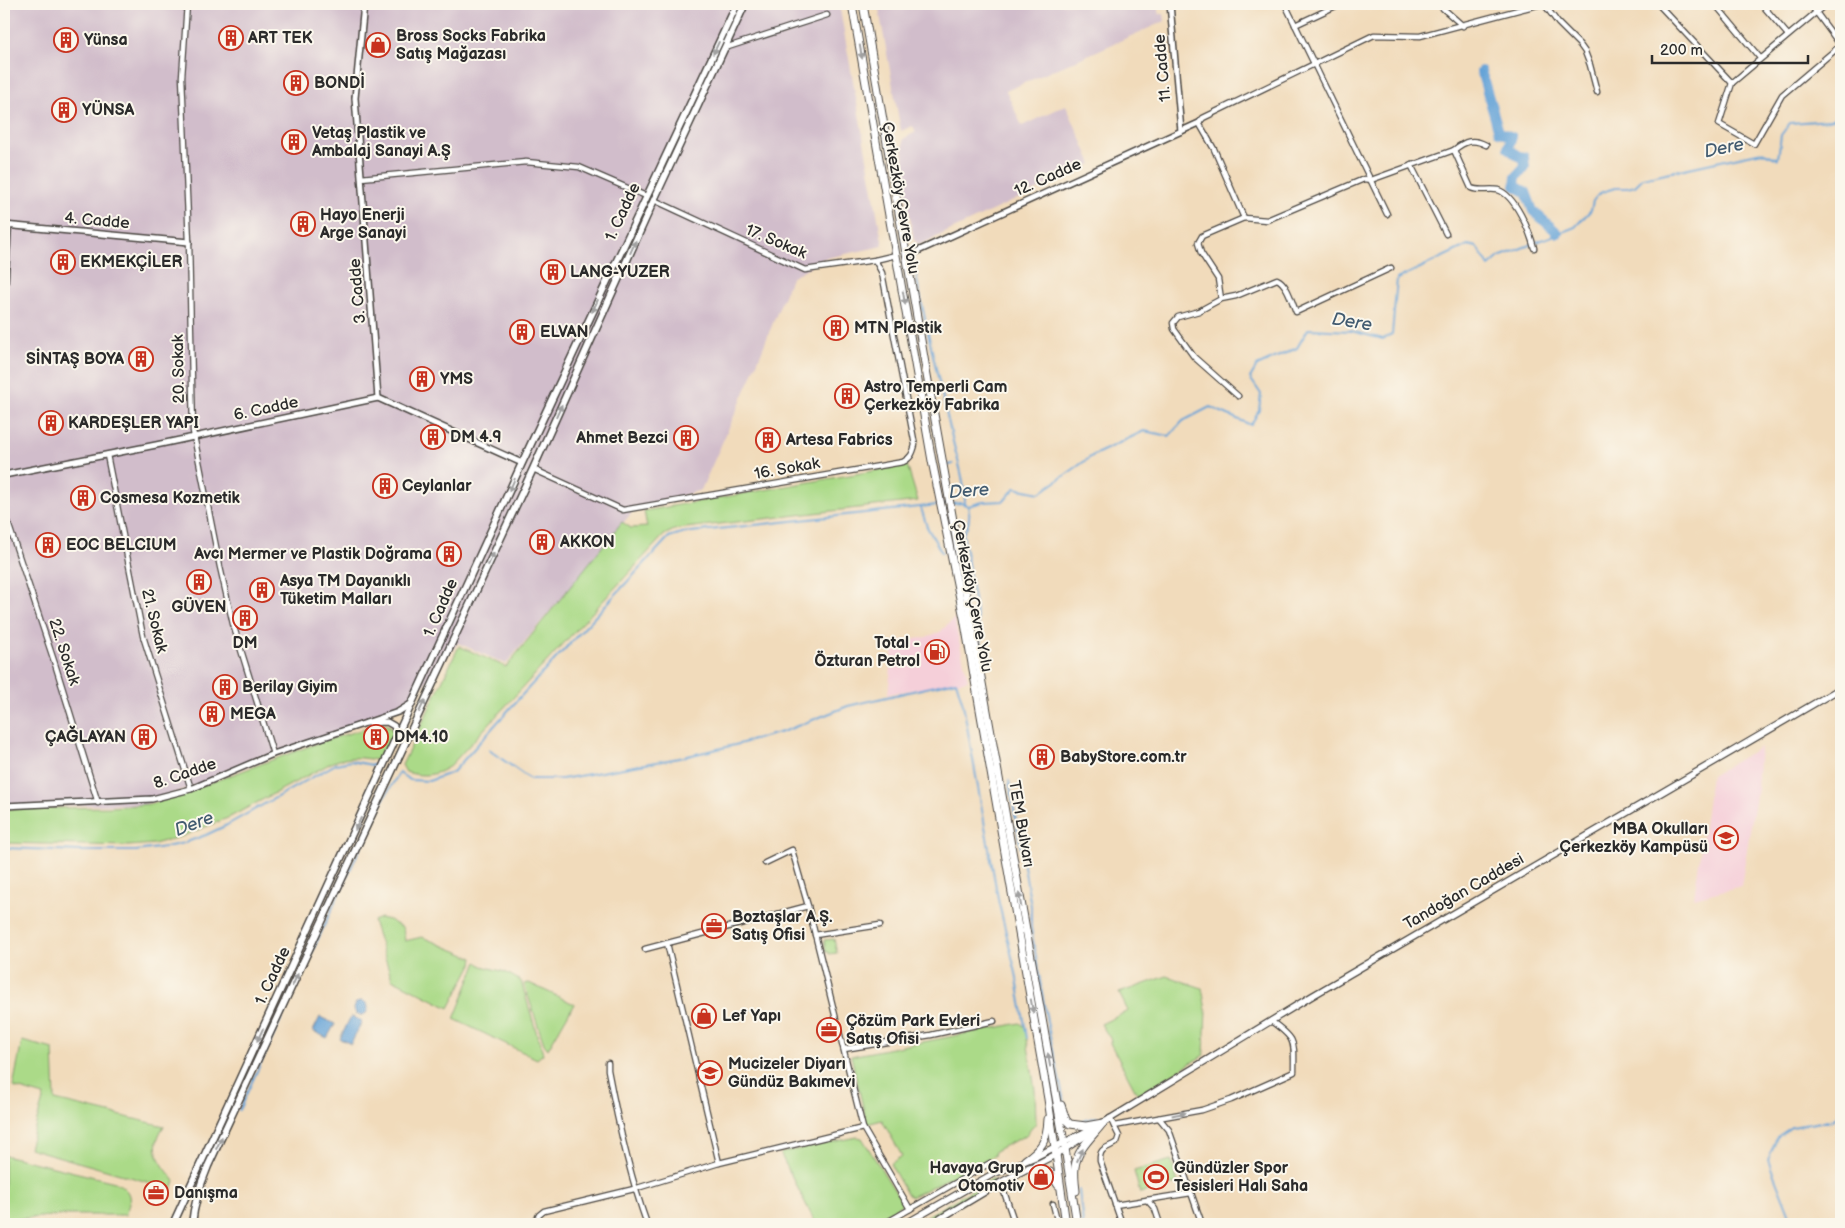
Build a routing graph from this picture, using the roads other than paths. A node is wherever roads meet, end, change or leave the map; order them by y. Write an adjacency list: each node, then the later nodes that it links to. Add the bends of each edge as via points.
1 (187, 4): 42 (street, 20. Sokak, via 182,77)
2 (364, 4): 34 (street, 3. Cadde, via 355,98)
3 (737, 4): 36 (main road, 1. Cadde, one-way to 36)
4 (745, 4): 24 (main road, 1. Cadde)
5 (852, 4): 44 (highway, Çerkezköy Çevre Yolu, one-way to 44)
6 (863, 4): 45 (highway, Çerkezköy Çevre Yolu)
7 (1170, 4): 30 (street, 11. Cadde)
8 (1285, 4): 20 (street)
9 (1340, 4): 16 (street)
10 (1438, 4): 21 (street)
11 (1543, 4): 21 (street); 28 (street, via 1585,52)
12 (1658, 4): 27 (street)
13 (1715, 4): 25 (street)
14 (1810, 4): 18 (street)
15 (1826, 4): 18 (street)
16 (1331, 6): 20 (street)
17 (1764, 7): 22 (street)
18 (1815, 11): 22 (street); 23 (street)
19 (827, 15): 24 (street)
20 (1295, 25): 26 (street)
21 (1463, 26): 26 (street, via 1420,36 1374,35)
22 (1788, 35): 25 (street)
23 (1841, 46): 27 (street, via 1782,95 1754,144 1719,124)
24 (725, 48): 37 (main road, 1. Cadde)
25 (1760, 58): 27 (street)
26 (1314, 64): 29 (street, via 1202,118); 35 (street)
27 (1732, 82)
28 (1597, 92)
29 (1200, 122): 30 (street, 12. Cadde); 39 (street)
30 (1181, 131): 45 (street, 12. Cadde)
31 (1486, 146): 32 (street, via 1470,140)
32 (1454, 150): 33 (street); 43 (street, via 1471,188 1497,190 1513,203)
33 (1411, 165): 35 (street); 41 (street)
34 (361, 178): 36 (street, via 526,162 579,167); 51 (street, 3. Cadde)
35 (1371, 180): 38 (street); 39 (street, via 1364,179 1267,220)
36 (646, 196): 54 (main road, 1. Cadde, one-way to 54)
37 (654, 200): 46 (street, 17. Sokak, via 805,270); 55 (main road, 1. Cadde, one-way to 37)
38 (1387, 214)
39 (1244, 218): 48 (street, via 1202,236 1198,243 1218,279)
40 (6, 225): 42 (street, 4. Cadde); 49 (street)
41 (1446, 234)
42 (189, 242): 52 (street, 20. Sokak)
43 (1534, 248)
44 (896, 255): 46 (street, 17. Sokak); 78 (highway, Çerkezköy Çevre Yolu, one-way to 78, via 932,461 964,618)
45 (907, 256): 58 (highway, Çerkezköy Çevre Yolu)
46 (875, 260): 55 (street, 16. Sokak, via 882,273 915,445 908,460 623,510)
47 (1391, 268): 48 (street, via 1296,312 1280,280)
48 (1221, 299): 50 (street, via 1200,311 1178,317 1173,323 1174,329 1194,356)
49 (4, 310)
50 (1238, 396)
51 (378, 398): 52 (street, 6. Cadde); 54 (street)
52 (194, 436): 53 (street, 6. Cadde); 63 (street, 20. Sokak, via 233,624)
53 (107, 455): 56 (street, 6. Cadde); 64 (street, 21. Sokak, via 143,636)
54 (522, 463): 60 (main road, 1. Cadde, one-way to 60)
55 (533, 469): 102 (main road, 1. Cadde, one-way to 55, via 199,1188 208,1166)
56 (4, 475)
57 (4, 510): 65 (street, 22. Sokak)
58 (952, 511): 77 (highway, TEM Bulvarı, one-way to 58)
59 (1841, 688): 74 (main road, Tandoğan Caddesi)
60 (414, 703): 61 (street, 8. Cadde); 62 (main road, 1. Cadde)
61 (366, 723): 62 (street, 8. Cadde, via 387,722 394,726); 63 (street, 8. Cadde)
62 (397, 738): 98 (main road, 1. Cadde, one-way to 98)
63 (273, 754): 64 (street, 8. Cadde)
64 (191, 789): 65 (street, 8. Cadde, via 152,799)
65 (98, 803): 66 (street, 8. Cadde)
66 (4, 806)
67 (765, 863): 68 (street, via 792,850)
68 (808, 906): 70 (street); 71 (street)
69 (880, 925): 70 (street)
70 (815, 935): 75 (street)
71 (667, 943): 72 (street); 87 (street)
72 (645, 949)
73 (994, 1021): 75 (street)
74 (1271, 1021): 79 (main road, Tandoğan Caddesi); 80 (street, one-way to 74, via 1210,1108 1294,1072 1294,1045 1288,1033)
75 (844, 1049): 83 (street)
76 (608, 1063): 91 (street, via 617,1119)
77 (1054, 1084): 81 (highway, via 1070,1124); 84 (highway, TEM Bulvarı)
78 (1048, 1099): 85 (highway); 86 (highway, via 1048,1126 1042,1146)
79 (1110, 1118): 81 (main road, Tandoğan Caddesi); 82 (street)
80 (1159, 1118): 82 (street); 93 (street, via 1169,1130)
81 (1103, 1123): 84 (main road, Tandoğan Caddesi, via 1081,1139); 99 (highway, one-way to 81, via 1075,1167 1081,1150)
82 (1114, 1126): 96 (street, via 1119,1136 1117,1142 1100,1154)
83 (863, 1128): 87 (street); 97 (street)
84 (1065, 1145): 85 (main road, Tandoğan Caddesi); 99 (highway, TEM Bulvarı)
85 (1056, 1150): 86 (main road); 88 (main road); 92 (highway)
86 (1025, 1160): 89 (main road)
87 (718, 1163): 91 (street)
88 (1029, 1168): 90 (main road); 92 (highway, via 1050,1172)
89 (996, 1172): 90 (street); 97 (street, via 990,1163); 106 (main road)
90 (1002, 1182): 107 (main road); 108 (street)
91 (634, 1189): 103 (street, via 544,1211); 104 (street)
92 (1060, 1189): 110 (highway)
93 (1191, 1193): 94 (street); 113 (street)
94 (1147, 1200): 96 (street); 112 (street, via 1155,1209)
95 (1053, 1204): 109 (street)
96 (1115, 1205): 111 (street)
97 (910, 1209): 105 (street)
98 (177, 1216): 100 (main road); 101 (main road, 1. Cadde)
99 (1077, 1222)
100 (169, 1224)
101 (173, 1224)
102 (194, 1224)
103 (534, 1224)
104 (647, 1224)
105 (884, 1224)
106 (905, 1224)
107 (933, 1224)
108 (1015, 1224)
109 (1058, 1224)
110 (1066, 1224)
111 (1122, 1224)
112 (1160, 1224)
113 (1202, 1224)

